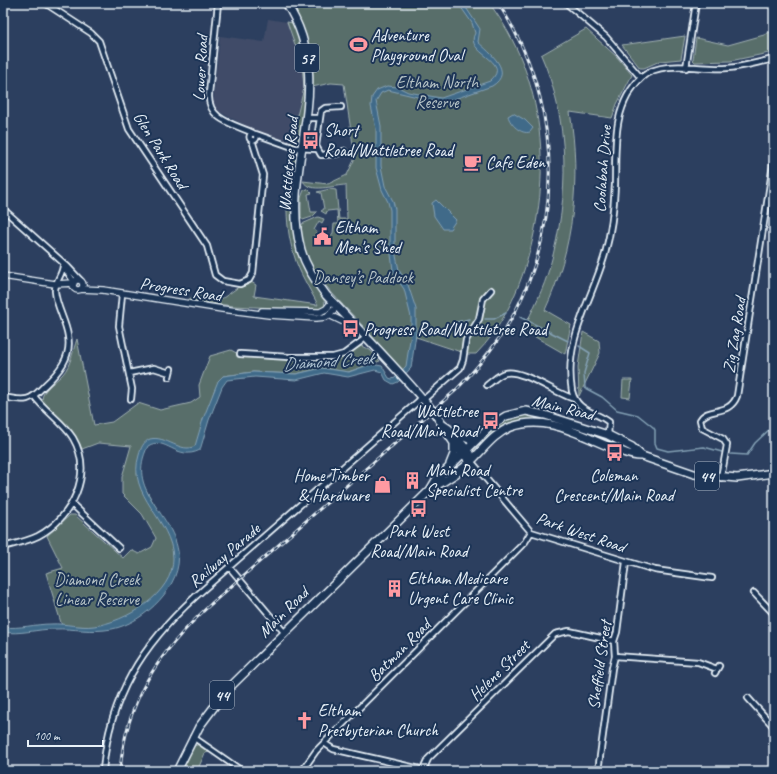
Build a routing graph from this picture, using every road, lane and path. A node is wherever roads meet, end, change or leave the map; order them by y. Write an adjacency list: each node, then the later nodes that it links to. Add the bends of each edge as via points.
1 (45, 3): 12 (street, Glen Park Road, via 91,32 99,41 128,129 207,246 215,275 223,281 245,283 253,273 263,178)
2 (218, 3): 12 (street, Lower Road, via 210,106 219,117)
3 (286, 3): 10 (main road, Wattletree Road / 57, via 298,25 308,60 310,86)
4 (566, 3): 8 (street, via 606,37)
5 (696, 3): 7 (street)
6 (774, 59): 7 (street, Coolabah Drive, via 725,68)
7 (686, 68): 8 (street, Coolabah Drive, via 661,68 648,72)
8 (641, 78): 40 (street, Coolabah Drive, via 626,99 616,127 615,194 608,244 580,319 572,352 571,380)
9 (341, 107): 11 (street, via 324,108)
10 (307, 118): 11 (street); 13 (main road, Wattletree Road / 57)
11 (319, 118): 14 (street)
12 (254, 137): 13 (street)
13 (302, 149): 14 (street); 27 (main road, Wattletree Road / 57, via 297,200 299,240 311,273)
14 (317, 149): 15 (street, via 321,155 334,155)
15 (344, 151)
16 (774, 158): 52 (street, Zig Zag Road, via 737,396 729,408 704,416 700,420 702,428 723,439 727,445)
17 (3, 209): 18 (street)
18 (63, 265): 20 (street); 21 (street, via 61,275); 22 (street)
19 (3, 276): 21 (street)
20 (81, 282): 22 (street); 23 (street); 24 (street, Progress Road)
21 (55, 284): 22 (street); 36 (street, via 55,294 68,336 68,351 61,370)
22 (74, 284): 23 (street, Progress Road, via 78,290)
23 (81, 289): 24 (street, Progress Road)
24 (103, 290): 26 (street, Progress Road)
25 (491, 290): 39 (street, Railway Parade, via 483,299 479,319 466,340 460,368)
26 (122, 294): 28 (street, Progress Road); 34 (street, via 119,326)
27 (335, 304): 28 (street, Progress Road, via 320,312); 29 (street); 30 (main road, Wattletree Road / 57)
28 (256, 312): 29 (street, Progress Road, via 316,318)
29 (329, 315): 30 (street)
30 (361, 331): 31 (main road, Wattletree Road / 57)
31 (367, 337): 32 (street, via 344,354 333,357); 39 (main road, Wattletree Road / 57)
32 (240, 354)
33 (170, 373): 34 (street, via 154,368)
34 (129, 374): 38 (street)
35 (488, 385): 40 (street, via 502,374 510,372)
36 (34, 396): 37 (street, via 20,399); 54 (street, via 69,432 76,446 81,476)
37 (3, 397)
38 (131, 399)
39 (423, 399): 41 (main road, Wattletree Road / 57); 59 (street, Railway Parade)
40 (575, 399): 43 (street, via 584,410 609,422)
41 (443, 424): 42 (main road, Wattletree Road / 57); 45 (main road, Wattletree Road / 57)
42 (452, 431): 44 (main road, via 469,438); 47 (main road, Wattletree Road / 57)
43 (608, 435): 44 (main road, Main Road / 44, via 545,415 526,412 502,418); 46 (main road); 48 (main road, Main Road / 44, via 627,444)
44 (481, 436): 47 (main road, Main Road / 44)
45 (454, 443): 47 (main road, Wattletree Road / 57); 50 (main road, via 453,457)
46 (605, 446): 48 (main road, Main Road / 44); 49 (main road, Main Road / 44, via 557,426 529,423 503,431)
47 (466, 452): 49 (main road, Wattletree Road / 57); 50 (main road, Main Road / 44)
48 (642, 456): 52 (main road, Main Road / 44, via 685,472)
49 (471, 461): 53 (main road, Main Road / 44, via 459,472); 55 (street, Park West Road)
50 (448, 468): 53 (main road, Main Road / 44)
51 (774, 473): 52 (main road, Main Road / 44, via 754,477)
52 (721, 478)
53 (430, 490): 63 (main road, Main Road / 44)
54 (72, 504): 56 (street, via 37,536); 57 (street)
55 (531, 532): 58 (street, Park West Road); 70 (street, Batman Road, via 525,542)
56 (3, 547)
57 (119, 548)
58 (626, 562): 60 (street, Park West Road, via 659,571); 64 (street, Sheffield Street)
59 (230, 568): 63 (street); 72 (street, Railway Parade, via 172,619 135,666 115,709 104,753)
60 (712, 578)
61 (754, 593): 62 (street)
62 (774, 614)
63 (284, 632): 69 (main road, Main Road / 44, via 220,698)
64 (614, 641): 65 (street, Sheffield Street); 71 (street, Helene Street, via 569,631 555,634 428,759)
65 (615, 656): 66 (street, via 698,662); 77 (street, Sheffield Street)
66 (717, 669)
67 (748, 698): 68 (street)
68 (774, 727)
69 (193, 737): 73 (main road, Main Road / 44); 74 (street)
70 (324, 743): 71 (street, via 333,749); 75 (street, Batman Road)
71 (423, 770): 76 (street)
72 (103, 771)
73 (177, 771)
74 (242, 771)
75 (302, 771)
76 (429, 771)
77 (598, 771)

